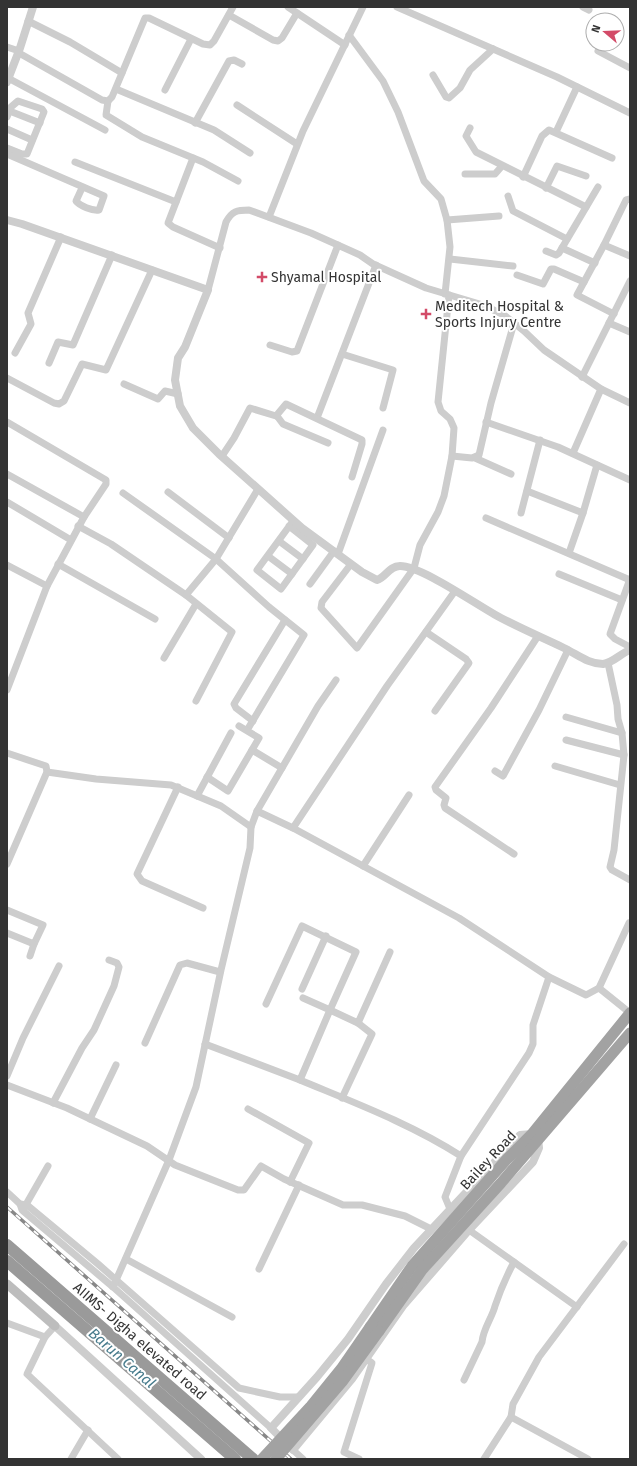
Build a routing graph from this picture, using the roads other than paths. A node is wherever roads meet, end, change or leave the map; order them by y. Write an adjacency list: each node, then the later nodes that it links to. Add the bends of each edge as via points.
1 (33, 7): 8 (street)
2 (233, 7): 7 (street)
3 (288, 7): 6 (street)
4 (363, 7): 9 (street)
5 (397, 7): 13 (street)
6 (297, 13): 7 (street, via 278,41); 11 (street)
7 (229, 15): 10 (street, via 212,44 206,45)
8 (28, 21): 14 (street); 18 (street)
9 (349, 35): 11 (street); 57 (street, via 386,86 419,171 428,186 439,195)
10 (191, 39): 18 (street, via 145,18); 23 (street)
11 (345, 45): 35 (street)
12 (7, 47): 14 (street)
13 (493, 49): 19 (street, via 470,70 460,88 449,98); 21 (street)
14 (19, 52): 20 (street); 24 (street)
15 (600, 52): 17 (street)
16 (242, 64): 29 (street, via 234,60 229,61)
17 (630, 68)
18 (122, 73): 22 (street)
19 (433, 75)
20 (8, 80): 32 (street)
21 (577, 87): 27 (street); 33 (street)
22 (116, 89): 24 (street); 29 (street)
23 (165, 90)
24 (108, 102): 39 (street, via 108,116 142,137)
25 (236, 105): 35 (street)
26 (8, 112): 28 (street); 28 (street, via 18,101 42,109 44,112)
27 (630, 113)
28 (40, 123): 34 (street)
29 (196, 123): 37 (street, via 221,134)
30 (470, 128): 42 (street, via 466,136 473,150)
31 (7, 129): 34 (street)
32 (105, 130)
33 (556, 132): 40 (street); 45 (street, via 549,130 544,133)
34 (32, 140): 36 (street, via 27,154)
35 (298, 144): 55 (street)
36 (7, 148)
37 (250, 153)
38 (7, 154): 48 (street)
39 (193, 158): 46 (street); 52 (street)
40 (612, 158)
41 (75, 162): 52 (street)
42 (502, 166): 43 (street, via 494,174); 45 (street)
43 (465, 174)
44 (586, 176): 49 (street, via 556,166)
45 (522, 177): 49 (street)
46 (238, 181)
47 (598, 187): 53 (street)
48 (82, 188)
49 (546, 188): 53 (street)
50 (508, 196): 59 (street, via 513,211)
51 (630, 199): 60 (street, via 626,200)
52 (176, 202): 62 (street, via 168,221 169,225)
53 (586, 207): 59 (street)
54 (499, 216): 57 (street)
55 (268, 217): 61 (street); 62 (street, via 249,210 239,210 230,214)
56 (7, 220): 58 (street)
57 (447, 220): 67 (street)
58 (61, 237): 65 (street); 83 (street, via 28,313 30,326)
59 (567, 239): 63 (street)
60 (604, 245): 66 (street); 68 (street)
61 (338, 246): 69 (street); 82 (street, via 296,352)
62 (220, 248): 75 (street)
63 (562, 248): 64 (street, via 557,255); 68 (street)
64 (546, 250)
65 (112, 255): 71 (street); 85 (street, via 73,345 58,342)
66 (630, 256)
67 (450, 259): 70 (street); 77 (street)
68 (595, 263): 74 (street)
69 (376, 265): 77 (street); 84 (street)
70 (512, 266)
71 (152, 270): 75 (street); 87 (street, via 106,370 82,364 64,401 59,404)
72 (517, 275): 74 (street, via 543,284 550,269 554,268)
73 (630, 281): 76 (street)
74 (584, 282): 78 (street, via 577,295)
75 (208, 290): 90 (street, via 178,358 175,380)
76 (628, 291): 78 (street)
77 (447, 295): 80 (street, via 483,305 504,315); 102 (street, via 438,402 441,411 450,419 454,428)
78 (614, 314): 79 (street)
79 (609, 322): 81 (street); 86 (street)
80 (512, 330): 86 (street); 96 (street)
81 (630, 332)
82 (270, 345)
83 (15, 353)
84 (342, 354): 92 (street, via 393,370); 94 (street)
85 (49, 363)
86 (582, 377): 89 (street)
87 (7, 378)
88 (124, 384): 90 (street, via 158,399 165,391)
89 (601, 389): 91 (street); 100 (street)
90 (178, 394): 101 (street, via 180,406 193,428)
91 (630, 403)
92 (383, 408)
93 (277, 416): 94 (street, via 286,404); 99 (street, via 284,424); 101 (street, via 250,408)
94 (317, 418): 107 (street, via 362,441)
95 (7, 422): 116 (street, via 106,480 106,484)
96 (486, 422): 98 (street); 103 (street, via 481,451)
97 (383, 430): 123 (street)
98 (540, 440): 100 (street); 110 (street)
99 (328, 443)
100 (573, 453): 104 (street)
101 (222, 456): 109 (street)
102 (452, 456): 103 (street); 131 (street, via 444,496 420,545)
103 (475, 458): 106 (street)
104 (597, 464): 108 (street); 115 (street)
105 (7, 474): 116 (street)
106 (510, 474)
107 (352, 477)
108 (630, 480)
109 (258, 489): 118 (street); 120 (street)
110 (526, 491): 114 (street); 115 (street)
111 (168, 492): 120 (street)
112 (123, 493): 126 (street)
113 (7, 502): 121 (street)
114 (521, 513)
115 (583, 513): 124 (street)
116 (84, 517): 119 (street)
117 (486, 518): 124 (street)
118 (291, 524): 122 (street); 123 (street); 127 (street, via 313,545)
119 (78, 526): 121 (street); 138 (street, via 111,544)
120 (229, 538): 126 (street)
121 (71, 540): 129 (street)
122 (279, 541): 125 (street); 127 (street)
123 (336, 553): 130 (street); 135 (street)
124 (569, 553): 134 (street)
125 (268, 556): 132 (street); 132 (street, via 257,570 281,588)
126 (216, 559): 138 (street); 142 (street)
127 (303, 559): 132 (street)
128 (7, 564): 136 (street)
129 (58, 564): 136 (street); 141 (street)
130 (351, 564): 131 (street, via 374,579 380,579 388,570 398,566); 131 (street, via 322,602 321,608 357,648)
131 (414, 568): 137 (street)
132 (292, 574)
133 (559, 574): 139 (street)
134 (630, 580): 139 (street)
135 (310, 584)
136 (47, 586): 150 (street)
137 (454, 592): 143 (street); 144 (street)
138 (186, 595): 140 (street)
139 (622, 600): 145 (street, via 610,634)
140 (196, 604): 147 (street); 151 (street, via 232,632)
141 (155, 619)
142 (285, 620): 142 (street, via 304,635 251,724 234,704)
143 (426, 632): 152 (street, via 469,663); 172 (street)
144 (538, 636): 146 (street); 173 (street, via 435,789 446,798 445,808)
145 (630, 649): 148 (street)
146 (568, 650): 148 (street, via 584,660); 163 (street, via 504,776)
147 (164, 658)
148 (608, 663): 156 (street)
149 (336, 680): 162 (street)
150 (7, 690)
151 (196, 702)
152 (435, 711)
153 (566, 717): 156 (street)
154 (238, 726): 158 (street, via 259,738)
155 (231, 733): 165 (street)
156 (622, 733): 160 (street)
157 (566, 740): 160 (street)
158 (252, 750): 162 (street); 165 (street, via 228,791)
159 (7, 752): 164 (street, via 46,766)
160 (624, 755): 166 (street)
161 (555, 766): 166 (street)
162 (282, 768): 170 (street)
163 (495, 771)
164 (47, 772): 167 (street, via 171,785); 174 (street)
165 (207, 777): 169 (street)
166 (620, 785): 176 (street, via 610,867)
167 (178, 788): 169 (street); 177 (street, via 137,874 142,881)
168 (409, 795): 175 (street)
169 (197, 796): 171 (street, via 221,806)
170 (257, 811): 171 (street); 172 (street)
171 (251, 827): 187 (street, via 250,848)
172 (293, 828): 175 (street)
173 (514, 854)
174 (7, 864)
175 (363, 866): 188 (street, via 458,918)
176 (630, 880)
177 (203, 908)
178 (7, 910): 182 (street, via 43,925)
179 (630, 924): 189 (street)
180 (7, 933): 182 (street)
181 (326, 936): 190 (street); 192 (street, via 305,926 300,928); 193 (street, via 356,952)
182 (34, 944): 184 (street)
183 (390, 952): 195 (street)
184 (30, 956)
185 (109, 960): 204 (street, via 117,963 119,967 114,986 94,1030)
186 (59, 966): 200 (street)
187 (220, 972): 197 (street, via 187,963 180,964); 198 (street)
188 (549, 977): 189 (street, via 586,995); 208 (street, via 533,1025 533,1044 529,1053)
189 (599, 988): 194 (street)
190 (302, 989)
191 (303, 998): 193 (street)
192 (266, 1004)
193 (330, 1010): 195 (street); 201 (street)
194 (630, 1013): 207 (highway, Bailey Road)
195 (358, 1023): 203 (street, via 372,1034)
196 (629, 1038): 207 (highway)
197 (146, 1043)
198 (205, 1044): 201 (street); 209 (street, via 196,1086)
199 (116, 1065): 206 (street)
200 (7, 1076)
201 (300, 1080): 203 (street)
202 (7, 1085): 204 (street)
203 (342, 1098): 208 (street, via 438,1141)
204 (53, 1103): 206 (street)
205 (248, 1109): 211 (street, via 309,1143)
206 (90, 1119): 209 (street, via 147,1146)
207 (535, 1137): 215 (street, via 520,1135); 217 (street, via 539,1148 533,1162); 231 (highway, Bailey Road, via 507,1159 417,1260)
208 (461, 1156): 215 (street, via 445,1196)
209 (168, 1160): 211 (street, via 238,1190 244,1190 261,1166); 220 (street)
210 (48, 1166): 214 (street)
211 (290, 1182): 212 (street)
212 (299, 1186): 216 (street, via 343,1205 362,1205 405,1216); 223 (street)
213 (7, 1192): 214 (street)
214 (23, 1206): 225 (street)
215 (450, 1209): 216 (street)
216 (431, 1229): 229 (street, via 386,1284)
217 (469, 1230): 222 (street); 231 (street, via 404,1306)
218 (624, 1244): 226 (street)
219 (7, 1245): 244 (highway, AIIMS- Digha elevated road)
220 (126, 1259): 225 (street); 227 (street)
221 (7, 1261): 243 (highway, AIIMS- Digha elevated road)
222 (514, 1262): 226 (street); 234 (street)
223 (259, 1269)
224 (7, 1284): 230 (main road)
225 (114, 1284): 235 (street, via 239,1388 280,1397); 237 (street)
226 (577, 1307): 236 (street, via 539,1357 513,1404)
227 (232, 1317)
228 (7, 1324): 232 (street)
229 (358, 1325): 231 (street); 235 (street)
230 (55, 1326): 232 (street); 242 (street)
231 (377, 1332): 233 (street); 245 (highway, bridge); 246 (highway, bridge, via 342,1382)
232 (45, 1337): 238 (street, via 27,1374)
233 (366, 1359): 239 (street, via 323,1416); 248 (street, via 372,1363 344,1452)
234 (464, 1380)
235 (299, 1397): 237 (street)
236 (511, 1417): 249 (street); 250 (street)
237 (271, 1428): 239 (street)
238 (88, 1430): 240 (street); 241 (street)
239 (293, 1450): 247 (street)
240 (71, 1459)
241 (118, 1459)
242 (201, 1459)
243 (235, 1459)
244 (254, 1459)
245 (262, 1459)
246 (276, 1459)
247 (303, 1459)
248 (359, 1459)
249 (484, 1459)
250 (588, 1459)

